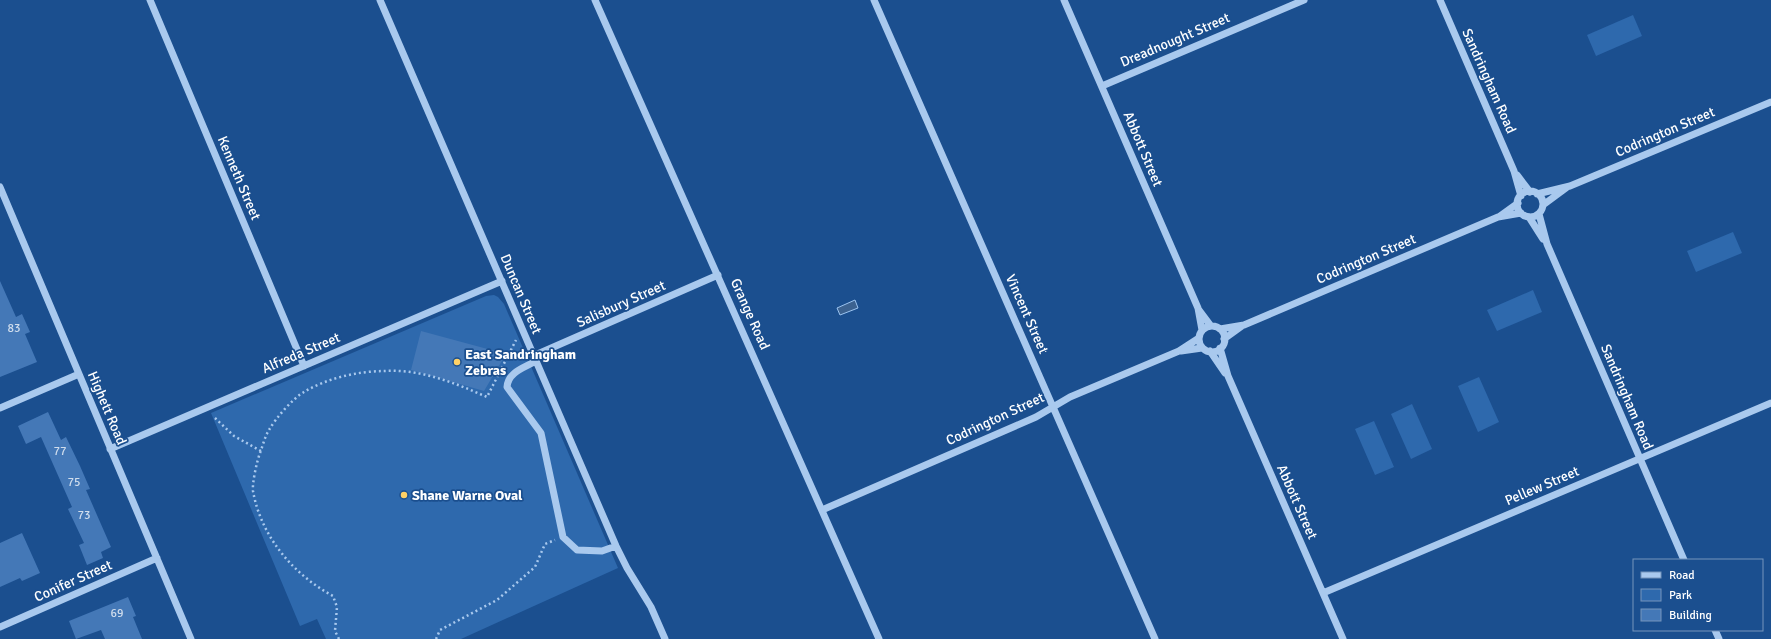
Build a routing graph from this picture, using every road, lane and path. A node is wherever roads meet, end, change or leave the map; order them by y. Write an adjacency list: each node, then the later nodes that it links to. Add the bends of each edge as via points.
1 (150, 0): 37 (street, Kenneth Street)
2 (380, 0): 23 (street, Duncan Street)
3 (595, 0): 22 (street, Grange Road)
4 (874, 0): 41 (street, Vincent Street)
5 (1064, 0): 8 (street, Abbott Street)
6 (1304, 0): 8 (street, Dreadnought Street)
7 (1440, 0): 10 (street, Sandringham Road)
8 (1102, 86): 24 (street, Abbott Street)
9 (1771, 102): 11 (street, Codrington Street)
10 (1514, 171): 13 (street, Sandringham Road); 14 (street, Sandringham Road)
11 (1570, 186): 13 (street, Codrington Street); 16 (street, Codrington Street)
12 (1, 191): 38 (street, Highett Road)
13 (1534, 193): 14 (street); 16 (street, via 1540,197)
14 (1521, 196): 15 (street)
15 (1518, 203): 17 (street); 20 (street, Codrington Street)
16 (1543, 205): 18 (street)
17 (1521, 213): 19 (street); 20 (street, Codrington Street)
18 (1539, 214): 19 (street); 21 (street, Sandringham Road)
19 (1529, 217): 21 (street, Sandringham Road)
20 (1498, 218): 25 (street, Codrington Street)
21 (1547, 244): 46 (street, Sandringham Road)
22 (718, 275): 36 (street, Salisbury Street); 47 (street, Grange Road)
23 (502, 281): 27 (street, Duncan Street); 37 (street, Alfreda Street)
24 (1198, 308): 26 (street, Abbott Street); 29 (street, Abbott Street)
25 (1244, 325): 28 (street, Codrington Street); 31 (street, Codrington Street)
26 (1212, 326): 28 (street); 29 (street)
27 (522, 328): 36 (street, Duncan Street); 45 (path, via 487,397 415,372 386,370 344,377 303,392 284,410 268,431)
28 (1220, 329): 31 (street)
29 (1202, 330): 30 (street)
30 (1199, 338): 32 (street); 34 (street, Codrington Street)
31 (1224, 340): 33 (street)
32 (1202, 348): 34 (street, Codrington Street); 35 (street)
33 (1220, 348): 35 (street); 39 (street, Abbott Street)
34 (1179, 351): 41 (street, Codrington Street)
35 (1210, 351): 39 (street, Abbott Street)
36 (534, 359): 48 (street, Salisbury Street, via 514,373 508,380 507,387 541,433); 49 (street, Duncan Street)
37 (304, 366): 44 (street, Alfreda Street)
38 (79, 374): 42 (street); 44 (street, Highett Road)
39 (1228, 376): 52 (street, Abbott Street)
40 (1771, 403): 46 (street, Pellew Street)
41 (1053, 407): 47 (street, Codrington Street, via 1021,424); 59 (street, Vincent Street)
42 (0, 408)
43 (215, 418): 45 (path, via 234,436)
44 (110, 449): 50 (street, Highett Road)
45 (261, 451): 55 (path, via 253,490 261,518 272,540 301,576 333,596 337,608 335,631)
46 (1640, 459): 51 (street, Sandringham Road); 52 (street, Pellew Street)
47 (822, 510): 58 (street, Grange Road)
48 (563, 537): 49 (street, via 577,550 602,551); 56 (path, via 545,544 535,566 497,600 440,630)
49 (616, 546): 57 (street, Duncan Street, via 651,607)
50 (157, 558): 53 (street, Conifer Street); 54 (street, Highett Road)
51 (1684, 559)
52 (1323, 593): 60 (street, Abbott Street)
53 (0, 627)
54 (191, 639)
55 (339, 639)
56 (436, 639)
57 (665, 639)
58 (879, 639)
59 (1155, 639)
60 (1343, 639)

